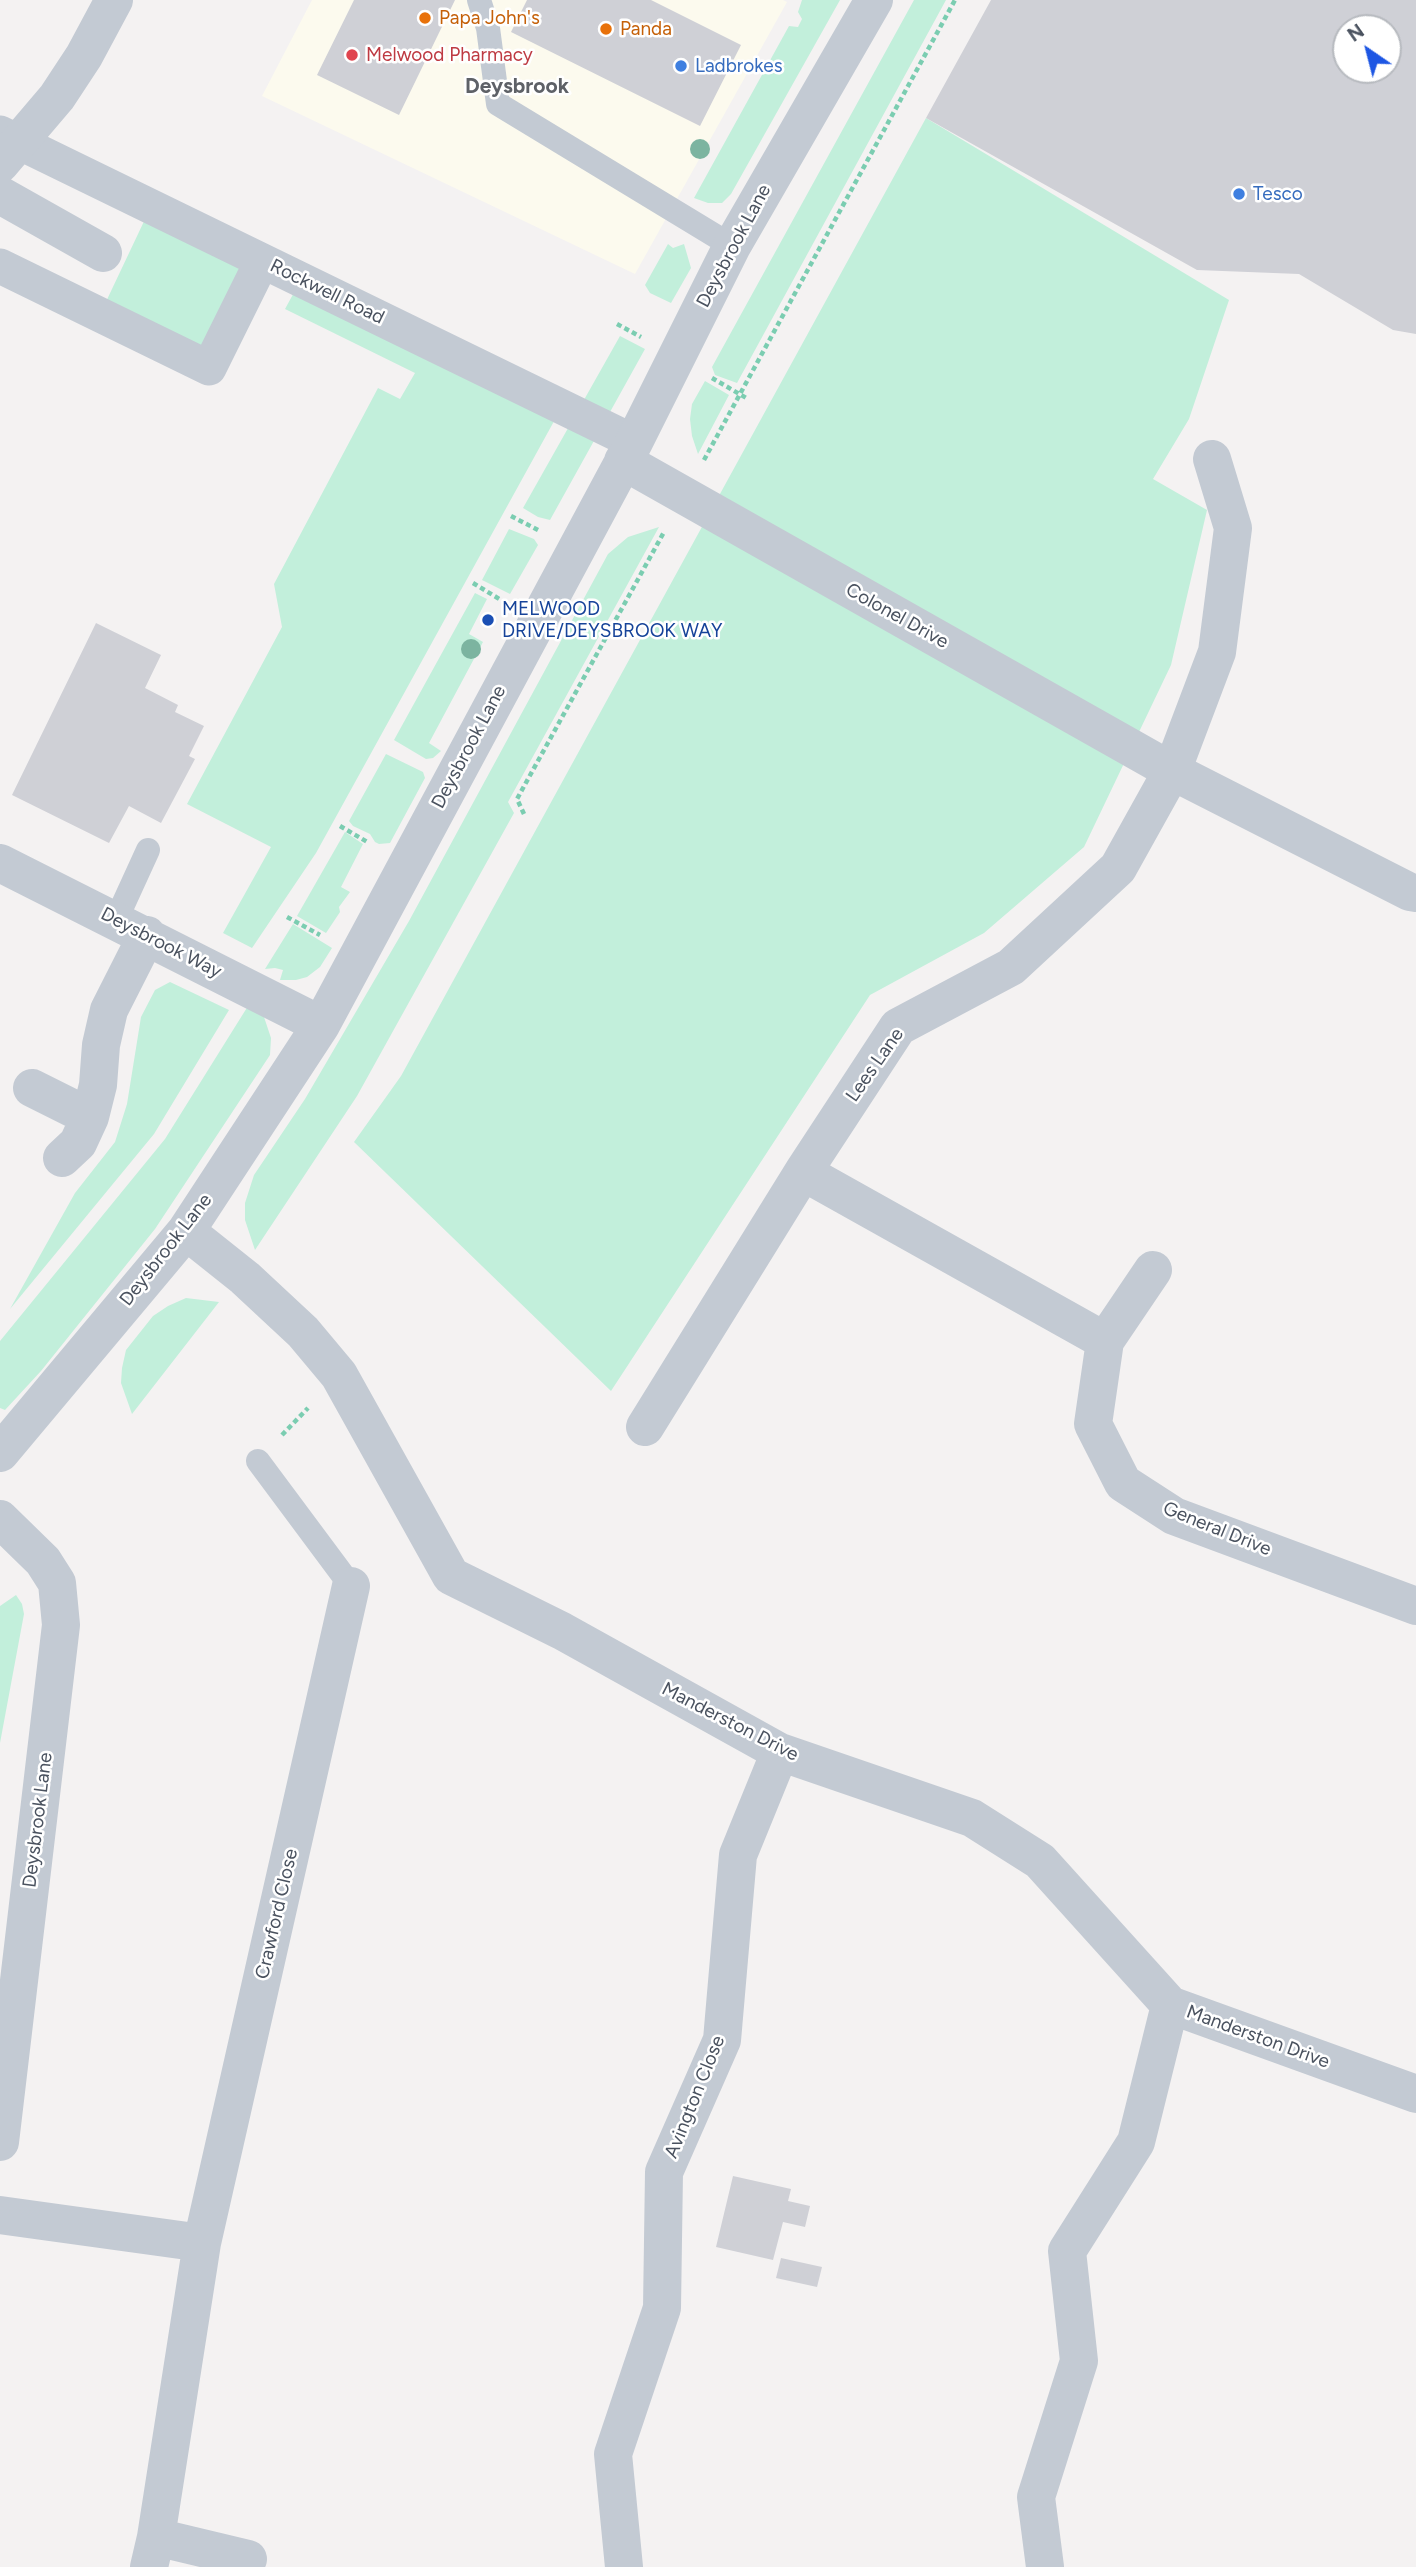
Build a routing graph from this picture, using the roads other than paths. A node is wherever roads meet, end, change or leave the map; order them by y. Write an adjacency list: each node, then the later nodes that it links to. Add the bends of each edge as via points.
1 (114, 0): 4 (street, Rockwell Road, via 57,97)
2 (479, 0): 6 (lane, via 488,28 498,104)
3 (874, 0): 6 (street, Deysbrook Lane)
4 (6, 147): 8 (street, Rockwell Road)
5 (0, 195): 7 (street)
6 (732, 246): 10 (street, Deysbrook Lane)
7 (103, 253)
8 (262, 261): 9 (street, via 209,368); 10 (street, Rockwell Road)
9 (0, 266)
10 (629, 451): 12 (street, Colonel Drive, via 685,495); 17 (street, Deysbrook Lane)
11 (1212, 459): 12 (street, via 1233,528 1217,652)
12 (1172, 771): 15 (street, Colonel Drive); 21 (street, Lees Lane, via 1118,868 1011,967 898,1027)
13 (148, 850): 16 (lane)
14 (0, 863): 16 (street, Deysbrook Way)
15 (1416, 893)
16 (131, 927): 17 (street, Deysbrook Way); 19 (street, via 108,1010)
17 (321, 1025): 22 (street, Deysbrook Lane)
18 (32, 1088): 19 (street)
19 (90, 1117): 20 (street, via 78,1143)
20 (62, 1158)
21 (803, 1172): 24 (street); 25 (street, Lees Lane)
22 (186, 1231): 26 (street, Deysbrook Lane); 31 (street, Manderston Drive, via 303,1332 339,1375 451,1576 562,1631)
23 (1153, 1270): 24 (street, General Drive)
24 (1105, 1341): 30 (street, General Drive, via 1093,1424 1123,1483 1174,1516)
25 (645, 1427)
26 (0, 1453)
27 (258, 1461): 29 (lane)
28 (0, 1519): 34 (street, Deysbrook Lane, via 43,1561 57,1583 61,1625)
29 (351, 1586): 36 (street, Crawford Close)
30 (1416, 1606)
31 (780, 1752): 32 (street, Manderston Drive, via 972,1818 1040,1861); 39 (street, Avington Close, via 738,1856 722,2040 664,2172 662,2308 614,2454)
32 (1170, 2005): 33 (street, Manderston Drive); 40 (street, via 1136,2142 1067,2250 1079,2361 1036,2497)
33 (1416, 2094)
34 (0, 2142)
35 (0, 2215): 36 (street)
36 (202, 2243): 37 (street, Crawford Close)
37 (152, 2552): 38 (street, Crawford Close)
38 (248, 2559)
39 (624, 2567)
40 (1045, 2567)

